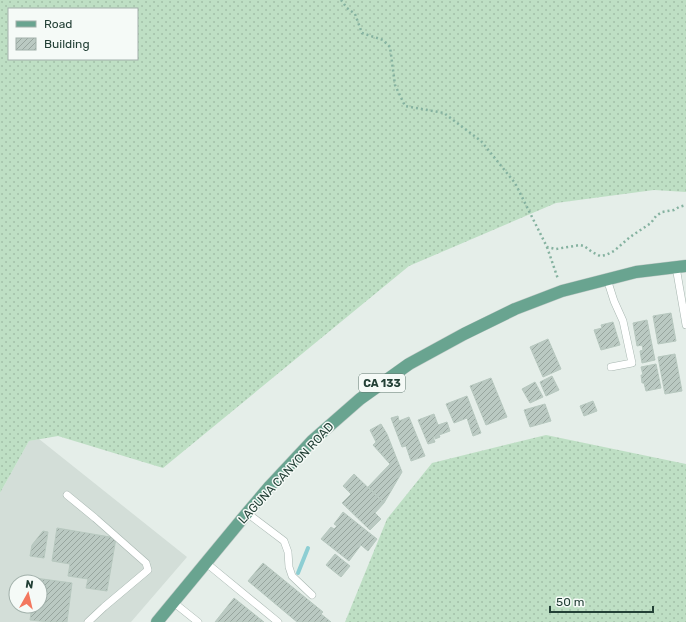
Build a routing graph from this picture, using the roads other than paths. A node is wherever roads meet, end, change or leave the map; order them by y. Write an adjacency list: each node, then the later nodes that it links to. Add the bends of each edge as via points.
1 (681, 267): 2 (main road, LAGUNA CANYON ROAD / CA 133, via 636,272); 3 (lane)
2 (607, 279): 4 (lane, via 623,321 632,363); 6 (main road, LAGUNA CANYON ROAD / CA 133, via 562,291 515,309 409,364 360,399 312,442)
3 (686, 325)
4 (611, 367)
5 (67, 496): 10 (lane, via 146,563 148,570)
6 (247, 513): 7 (main road, LAGUNA CANYON ROAD / CA 133); 8 (lane, via 284,541 292,576)
7 (205, 562): 9 (main road, LAGUNA CANYON ROAD / CA 133); 13 (lane)
8 (312, 595)
9 (173, 602): 11 (main road, LAGUNA CANYON ROAD / CA 133); 12 (lane)
10 (88, 622)
11 (157, 622)
12 (198, 622)
13 (278, 622)

